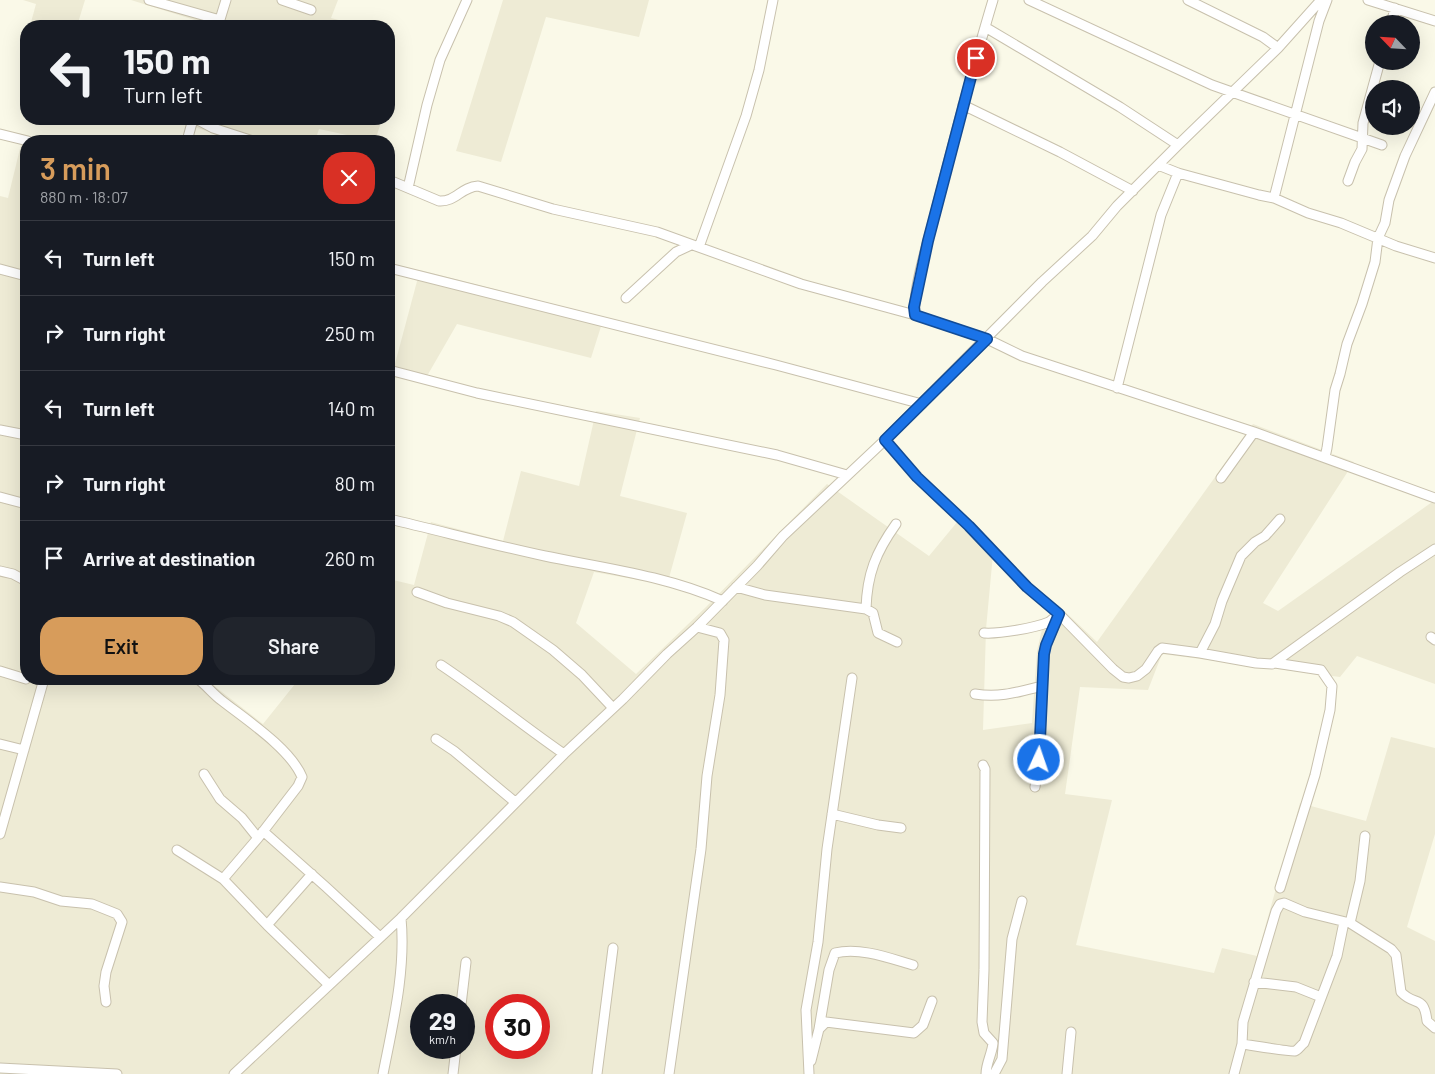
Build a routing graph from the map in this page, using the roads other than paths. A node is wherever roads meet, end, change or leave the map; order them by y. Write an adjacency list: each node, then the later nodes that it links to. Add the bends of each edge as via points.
1 (149, 0): 15 (street)
2 (226, 0): 16 (street)
3 (282, 0): 13 (street)
4 (467, 0): 36 (street, via 440,60)
5 (773, 0): 40 (street, via 746,116)
6 (993, 0): 18 (street)
7 (1030, 0): 21 (street)
8 (1188, 0): 19 (street, via 1263,37)
9 (1321, 0): 19 (street)
10 (1327, 0): 24 (street)
11 (1368, 0): 12 (street)
12 (1395, 8): 14 (street); 17 (street)
13 (311, 10)
14 (1393, 15)
15 (210, 20)
16 (220, 20)
17 (1435, 21)
18 (985, 27): 23 (street); 30 (street)
19 (1278, 48): 21 (street)
20 (1378, 70): 28 (street)
21 (1232, 92): 24 (street); 30 (street)
22 (1435, 92): 39 (street, via 1405,156)
23 (963, 105): 37 (street); 46 (street, via 918,284)
24 (1296, 115): 28 (street); 38 (street)
25 (208, 125): 27 (street)
26 (0, 134): 29 (street)
27 (236, 135)
28 (1361, 137): 31 (street); 34 (street, via 1362,149)
29 (20, 139)
30 (1178, 145): 32 (street)
31 (1382, 145)
32 (1158, 165): 33 (street); 37 (street)
33 (1178, 173): 38 (street); 49 (street, via 1161,215)
34 (1348, 181)
35 (395, 183): 36 (street)
36 (408, 188): 40 (street, via 447,201 470,186 478,186 553,209 657,232)
37 (1133, 191): 47 (street)
38 (1274, 198): 39 (street)
39 (1378, 238): 41 (street); 55 (street, via 1362,304 1334,390)
40 (695, 246): 45 (street, via 676,252); 46 (street, via 801,284)
41 (1435, 258)
42 (0, 269): 44 (street)
43 (395, 270): 50 (street)
44 (20, 274)
45 (626, 298)
46 (915, 315): 47 (street)
47 (987, 339): 49 (street, via 1022,356); 50 (street)
48 (395, 372): 56 (street, via 477,393 777,455)
49 (1116, 388): 52 (street)
50 (922, 404): 54 (street)
51 (0, 430): 53 (street)
52 (1254, 432): 55 (street); 57 (street)
53 (20, 434)
54 (885, 440): 56 (street); 71 (street, via 917,477 1027,587)
55 (1325, 458): 59 (street)
56 (847, 475): 67 (street, via 783,536)
57 (1221, 478)
58 (0, 497): 60 (street)
59 (1435, 498)
60 (20, 502)
61 (1280, 519): 75 (street, via 1241,556 1215,624)
62 (395, 520): 69 (street, via 662,580)
63 (896, 524): 70 (street, via 879,548 873,564)
64 (1435, 549): 76 (street)
65 (0, 571): 66 (street)
66 (20, 579)
67 (736, 587): 69 (street); 70 (street, via 765,595)
68 (417, 592): 85 (street, via 513,622 553,650)
69 (722, 601): 72 (street)
70 (866, 608): 74 (street, via 873,613 878,633)
71 (1059, 614): 73 (street, via 1034,626); 75 (street, via 1113,669 1129,678 1142,673 1162,648); 83 (street, via 1046,645)
72 (697, 627): 85 (street); 130 (street, via 720,632 724,640 720,695 707,776 702,849)
73 (984, 633)
74 (897, 642)
75 (1200, 653): 76 (street, via 1269,665)
76 (1275, 663): 103 (street, via 1321,670 1332,686 1330,710 1315,775)
77 (441, 665): 89 (street)
78 (0, 672): 79 (street)
79 (20, 677)
80 (852, 678): 94 (street)
81 (42, 685): 88 (street)
82 (204, 685): 97 (street, via 271,740 300,771 302,781)
83 (1042, 686): 84 (street, via 1004,696); 92 (street)
84 (975, 694)
85 (614, 708): 89 (street)
86 (436, 739): 93 (street)
87 (0, 744): 88 (street)
88 (24, 750): 96 (street)
89 (564, 754): 93 (street)
90 (983, 765): 131 (street, via 982,1022 984,1033 993,1043)
91 (204, 774): 97 (street, via 220,799)
92 (1035, 787)
93 (515, 802): 105 (street)
94 (832, 814): 95 (street); 124 (street, via 818,942 806,1010)
95 (901, 828)
96 (0, 834)
97 (260, 834): 100 (street); 101 (street)
98 (1365, 836): 106 (street, via 1360,881)
99 (177, 850): 101 (street)
100 (312, 874): 107 (street); 108 (street)
101 (223, 879): 107 (street)
102 (0, 887): 117 (street, via 34,892 61,901 92,904 117,914 122,922 106,972)
103 (1280, 888)
104 (1022, 901): 132 (street, via 1012,940 1002,1059)
105 (401, 918): 108 (street); 127 (street, via 403,943)
106 (1347, 922): 112 (street, via 1280,904); 115 (street); 118 (street, via 1396,955 1401,992 1424,1006 1427,1021)
107 (267, 925): 113 (street)
108 (380, 937): 113 (street)
109 (613, 948): 129 (street)
110 (466, 962): 114 (street)
111 (913, 965): 119 (street, via 854,952 836,953 829,970)
112 (1254, 982): 115 (street, via 1296,987); 121 (street, via 1243,1022)
113 (329, 985): 126 (street)
114 (462, 994)
115 (1321, 997): 121 (street, via 1304,1042 1296,1051)
116 (932, 1001): 119 (street, via 923,1025 914,1033 826,1022)
117 (106, 1002)
118 (1435, 1028)
119 (819, 1029): 124 (street)
120 (1071, 1032): 133 (street)
121 (1242, 1044): 134 (street)
122 (455, 1059): 128 (street)
123 (1, 1070): 125 (street)
124 (810, 1070)
125 (118, 1074)
126 (234, 1074)
127 (383, 1074)
128 (453, 1074)
129 (597, 1074)
130 (669, 1074)
131 (986, 1074)
132 (994, 1074)
133 (1067, 1074)
134 (1234, 1074)

